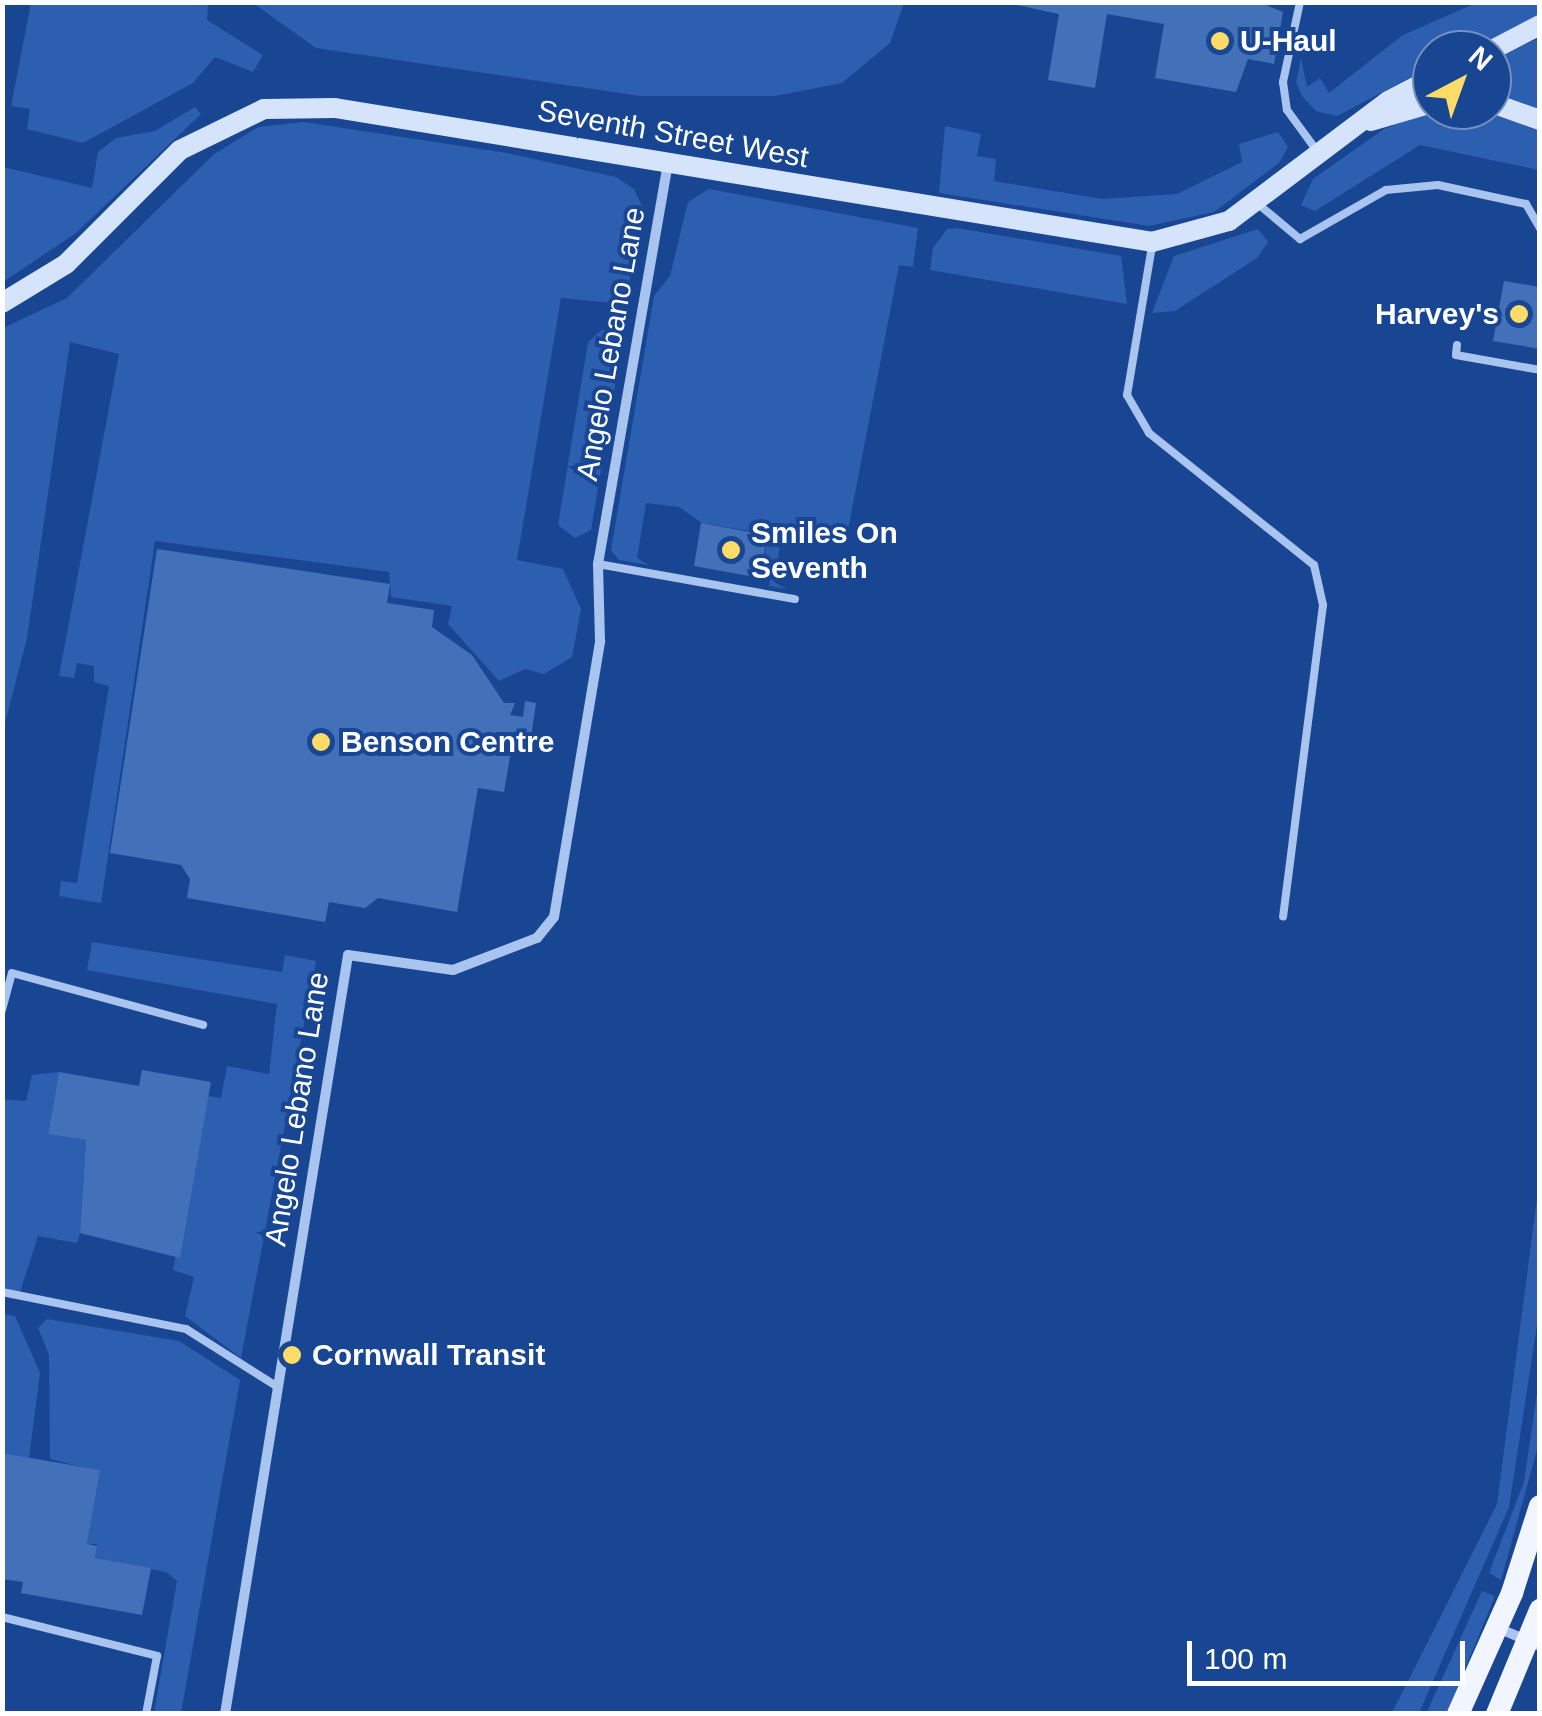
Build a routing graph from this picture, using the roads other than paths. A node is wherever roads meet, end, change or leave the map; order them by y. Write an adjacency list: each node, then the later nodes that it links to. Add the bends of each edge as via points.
1 (1300, 2): 9 (lane, via 1283,82 1287,110)
2 (1540, 25): 3 (street)
3 (1512, 40)
4 (1412, 91): 8 (street, Seventh Street West)
5 (1412, 109): 8 (street, Seventh Street West)
6 (1512, 110): 7 (street)
7 (1540, 120)
8 (1364, 123): 9 (street, Seventh Street West)
9 (1320, 156): 11 (street, Seventh Street West)
10 (668, 163): 13 (street, Seventh Street West); 14 (street, Seventh Street West, via 335,108 264,109 180,150 66,264); 17 (street, Angelo Lebano Lane)
11 (1258, 204): 12 (lane, via 1300,238 1386,190 1438,184 1526,204); 13 (street, Seventh Street West, via 1197,235)
12 (1540, 228)
13 (1152, 242): 19 (lane, via 1127,395 1148,433 1314,564 1323,605)
14 (2, 303)
15 (1457, 345): 16 (lane, via 1456,355)
16 (1540, 370)
17 (598, 564): 18 (lane); 23 (street, Angelo Lebano Lane, via 600,641 551,924 537,938 453,970 348,956)
18 (795, 599)
19 (1283, 916)
20 (2, 1010): 21 (lane, via 12,973)
21 (203, 1025)
22 (2, 1292): 23 (lane, via 186,1329)
23 (276, 1386): 31 (street, Angelo Lebano Lane)
24 (1537, 1515): 25 (main road)
25 (1512, 1593): 26 (street); 28 (main road)
26 (1540, 1608): 29 (main road)
27 (2, 1618): 30 (lane, via 157,1656)
28 (1498, 1628): 29 (street); 32 (main road)
29 (1533, 1643): 33 (main road)
30 (146, 1714)
31 (224, 1714)
32 (1458, 1714)
33 (1498, 1714)

